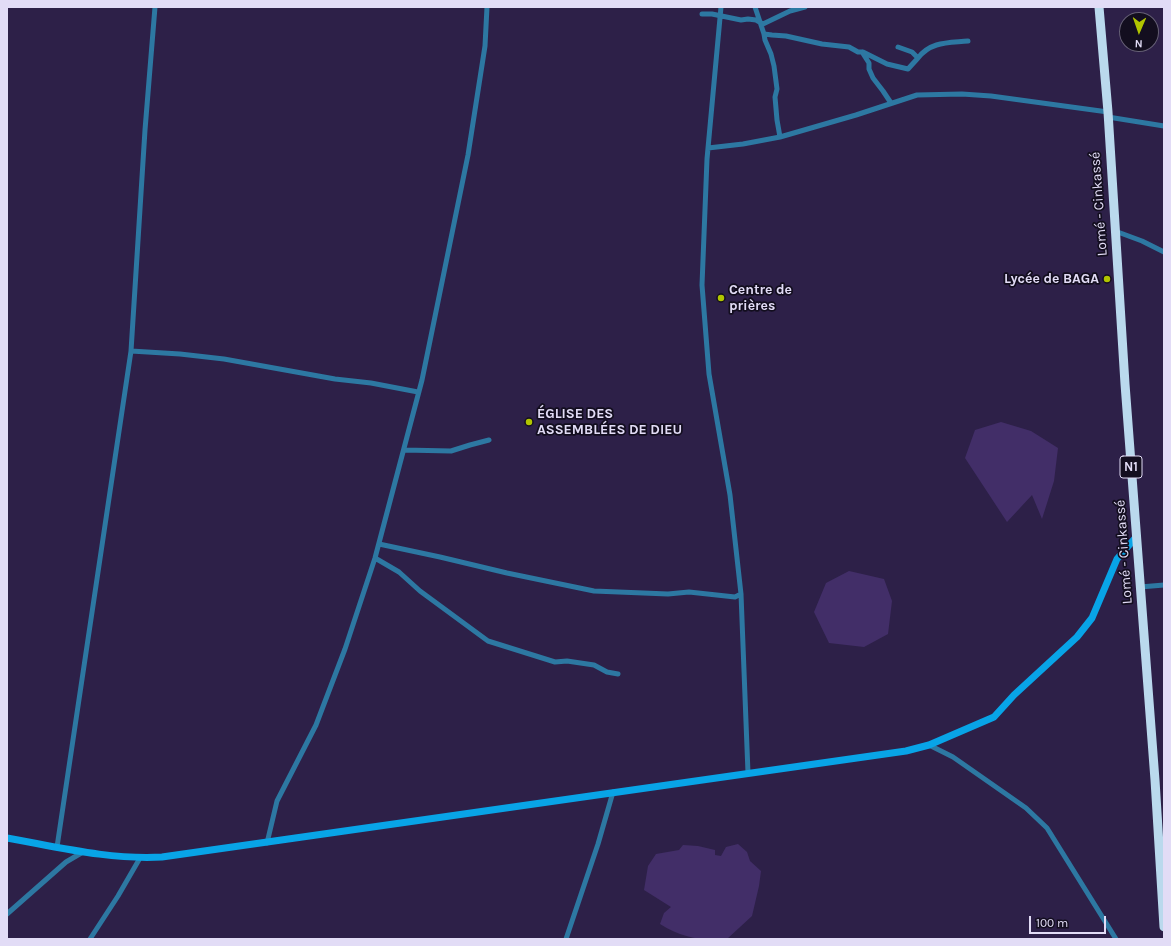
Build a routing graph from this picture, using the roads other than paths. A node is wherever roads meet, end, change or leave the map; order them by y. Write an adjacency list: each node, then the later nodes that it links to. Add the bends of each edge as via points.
1 (156, 7): 22 (street, via 145,130)
2 (487, 7): 23 (street, via 485,46 468,155)
3 (721, 7): 8 (street)
4 (756, 7): 9 (street)
5 (805, 7): 9 (street)
6 (1099, 7): 16 (highway, Lomé - Cinkassé / N1)
7 (702, 14): 8 (street)
8 (721, 16): 9 (street, via 756,20); 19 (street)
9 (760, 24): 10 (street)
10 (764, 34): 13 (street, via 849,47); 18 (street, via 774,66)
11 (968, 41): 14 (street, via 944,42 929,47)
12 (898, 47): 14 (street, via 912,52)
13 (862, 52): 14 (street, via 887,64 908,69); 15 (street, via 873,78)
14 (918, 58)
15 (891, 103): 16 (street, via 917,95 962,94 1020,100); 18 (street)
16 (1108, 115): 17 (street); 20 (highway, Lomé - Cinkassé / N1)
17 (1164, 126)
18 (780, 137): 19 (street)
19 (708, 148): 31 (street, via 702,285 709,374 730,495)
20 (1115, 231): 21 (street); 26 (highway, Lomé - Cinkassé / N1)
21 (1164, 252)
22 (131, 351): 23 (street, via 224,359); 38 (street)
23 (418, 392): 25 (street)
24 (489, 440): 25 (street, via 451,452)
25 (404, 450): 27 (street)
26 (1137, 536): 30 (highway, Lomé - Cinkassé / N1); 33 (main road, via 1118,559 1092,618 1077,637 994,717)
27 (379, 544): 28 (street); 31 (street, via 594,591 668,594 689,592 735,597)
28 (376, 558): 32 (street, via 399,572 420,591 488,641 555,662 567,661 594,666); 37 (street, via 316,725 277,802)
29 (1164, 585): 30 (street)
30 (1140, 587): 41 (highway, Lomé - Cinkassé / N1)
31 (741, 594): 34 (street)
32 (618, 674)
33 (929, 745): 34 (main road, via 906,751); 46 (street, via 959,761 1026,808 1046,828)
34 (748, 773): 35 (main road)
35 (613, 792): 37 (main road); 45 (street)
36 (7, 838): 38 (main road)
37 (268, 843): 40 (main road)
38 (57, 847): 39 (main road)
39 (84, 852): 40 (main road); 42 (street, via 66,862)
40 (140, 858): 44 (street)
41 (1162, 872): 43 (highway, Lomé - Cinkassé / N1)
42 (7, 914)
43 (1164, 927)
44 (90, 939)
45 (566, 939)
46 (1116, 939)

